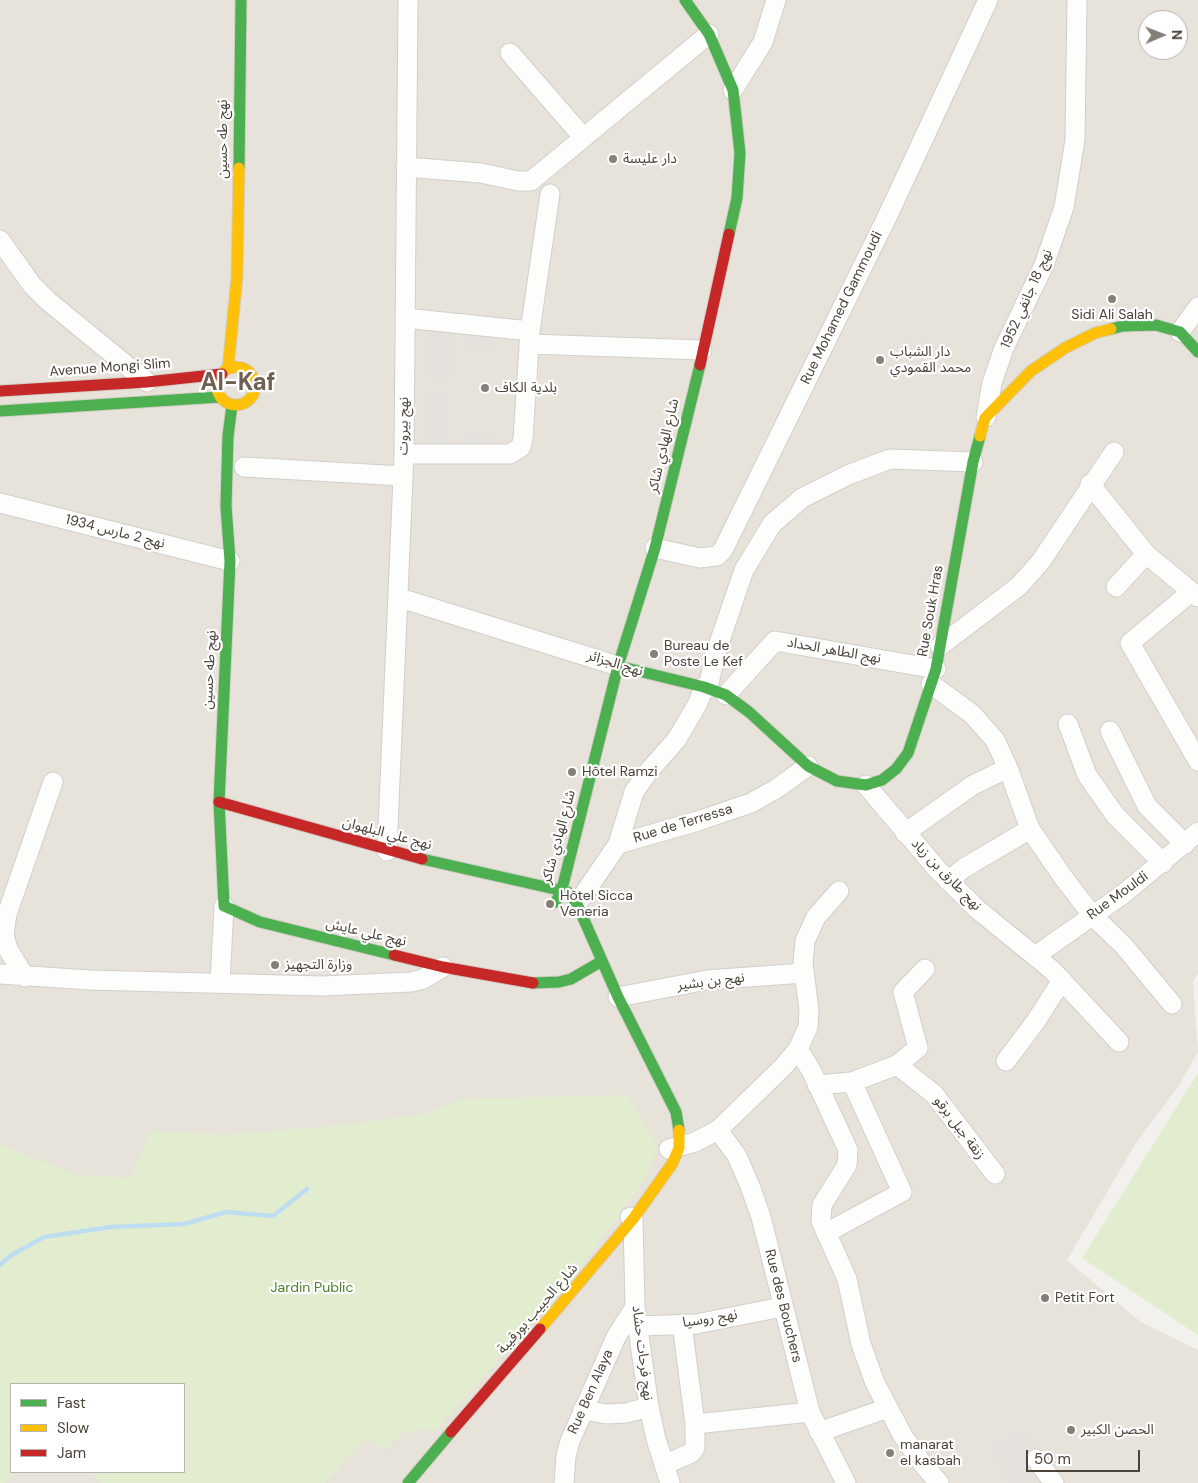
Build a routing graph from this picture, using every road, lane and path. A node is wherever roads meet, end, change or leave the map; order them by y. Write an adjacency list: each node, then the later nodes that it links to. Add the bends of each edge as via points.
1 (241, 0): 14 (main road, نهج طه حسين)
2 (408, 0): 11 (street, نهج بيروت)
3 (685, 0): 7 (main road, شارع الهادي شاكر)
4 (776, 0): 9 (street, via 763,42)
5 (988, 0): 38 (street, Rue Mohamed Gammoudi, via 888,215 723,550 717,556 700,558)
6 (1077, 0): 28 (street, نهج 18 جانفي 1952, via 1075,140 1064,207 1044,265 1004,348)
7 (709, 34): 9 (main road, شارع الهادي شاكر); 10 (street)
8 (510, 53): 10 (street)
9 (733, 90): 20 (main road, شارع الهادي شاكر, via 740,153 737,198)
10 (583, 137): 11 (street, via 531,181 482,172)
11 (406, 167): 16 (street, نهج بيروت)
12 (550, 194): 18 (street)
13 (0, 240): 23 (street, via 32,285 48,301)
14 (237, 277): 19 (main road, نهج طه حسين); 22 (main road, نهج طه حسين)
15 (1198, 307): 17 (street)
16 (405, 318): 18 (street); 30 (street, نهج بيروت)
17 (1180, 332): 21 (main road); 28 (main road, via 1156,325 1123,326 1095,333 1031,371)
18 (530, 337): 20 (street); 30 (street, via 523,439 516,451 510,454)
19 (243, 342)
20 (702, 350): 38 (main road, شارع الهادي شاكر)
21 (1198, 352)
22 (225, 371): 23 (main road, Avenue Mongi Slim); 25 (main road, via 217,389); 26 (main road, via 245,365 255,383 255,391 244,408)
23 (147, 382): 24 (main road, Avenue Mongi Slim)
24 (0, 391)
25 (220, 396): 26 (main road); 27 (main road)
26 (232, 405): 37 (main road, نهج طه حسين, via 226,506)
27 (0, 411)
28 (985, 418): 31 (main road, Rue Souk Hras)
29 (1114, 452): 34 (street)
30 (404, 454): 33 (street, نهج بيروت)
31 (974, 462): 44 (main road, Rue Souk Hras); 47 (street, via 890,459 802,498 772,524 744,570)
32 (244, 467): 33 (street)
33 (404, 476): 43 (street, نهج بيروت)
34 (1090, 484): 39 (street); 44 (street, via 1041,561 1020,586)
35 (0, 503): 40 (street, نهج 2 مارس 1934)
36 (238, 515): 37 (main road, نهج طه حسين)
37 (230, 538): 40 (main road, نهج طه حسين)
38 (655, 548): 45 (main road, شارع الهادي شاكر)
39 (1146, 554): 41 (street); 42 (street)
40 (230, 561): 56 (main road, نهج طه حسين)
41 (1116, 587)
42 (1195, 595): 51 (street, via 1130,643)
43 (400, 598): 45 (street, نهج الجزائر); 61 (street, نهج بيروت)
44 (940, 646): 46 (main road, Rue Souk Hras)
45 (618, 666): 47 (main road, نهج الجزائر); 65 (main road, شارع الهادي شاكر)
46 (933, 677): 48 (street, نهج الطاهر الحداد, via 774,641); 53 (street, via 994,740); 55 (main road, Rue Souk Hras, via 908,753 882,780)
47 (706, 688): 48 (main road, نهج الجزائر); 60 (street, via 677,739 634,792)
48 (726, 695): 52 (main road, نهج الجزائر)
49 (1068, 724): 62 (street, via 1087,775 1115,815)
50 (1110, 731): 59 (street, via 1147,806)
51 (1198, 761)
52 (808, 766): 55 (main road, نهج الجزائر, via 837,780); 60 (street, Rue de Terressa, via 751,803)
53 (1008, 768): 57 (street); 58 (street, via 972,785)
54 (53, 782): 76 (street, via 7,914 4,935 8,949)
55 (866, 785): 58 (street, نهج طارق بن زياد)
56 (218, 802): 61 (main road, نهج علي البلهوان); 68 (main road)
57 (1030, 829): 63 (street); 69 (street)
58 (905, 832): 63 (street, نهج طارق بن زياد)
59 (1192, 838): 62 (street, Rue Mouldi)
60 (618, 844): 67 (street, Rue de Terressa)
61 (387, 851): 64 (main road, نهج علي البلهوان)
62 (1162, 863): 69 (street, Rue Mouldi)
63 (948, 881): 70 (street, نهج طارق بن زياد)
64 (550, 889): 65 (main road, نهج علي البلهوان); 65 (main road, شارع الهادي شاكر, via 558,906)
65 (562, 889): 67 (main road)
66 (839, 891): 74 (street, via 809,928 805,941)
67 (577, 904): 71 (main road)
68 (224, 906): 72 (main road, نهج علي عايش, via 260,922); 78 (street)
69 (1092, 916): 70 (street, Rue Mouldi); 80 (street, via 1124,946)
70 (1035, 956): 77 (street, نهج طارق بن زياد)
71 (602, 961): 72 (main road, نهج علي عايش, via 570,979 535,983); 79 (main road)
72 (443, 967): 78 (street, via 411,982 323,986)
73 (925, 969): 84 (street, via 903,992 918,1048)
74 (804, 973): 79 (street, نهج بن بشير, via 707,980); 82 (street, via 808,1027)
75 (0, 974): 76 (street)
76 (25, 977): 78 (street)
77 (1062, 980): 81 (street, نهج طارق بن زياد); 83 (street)
78 (220, 984)
79 (618, 997): 88 (main road, via 676,1112 680,1129)
80 (1172, 1004)
81 (1119, 1042)
82 (798, 1049): 86 (street); 87 (street)
83 (1006, 1061)
84 (897, 1065): 85 (street); 89 (street, زنقة جبل برقو, via 934,1094)
85 (852, 1082): 86 (street); 91 (street, via 902,1192)
86 (817, 1085): 91 (street, via 849,1157 848,1165 822,1205 821,1220)
87 (718, 1130): 88 (street); 93 (street, Rue des Bouchers, via 737,1156 756,1202)
88 (669, 1144): 90 (main road, شارع الحبيب بورقيبة, via 663,1162)
89 (995, 1174)
90 (629, 1216): 92 (street, نهج فرحات حشاد); 105 (main road, شارع الحبيب بورقيبة); 106 (main road, شارع الحبيب بورقيبة)
91 (826, 1233): 97 (street, via 848,1279 861,1344)
92 (635, 1307): 95 (street, نهج فرحات حشاد); 98 (street, Rue Ben Alaya, via 616,1337)
93 (782, 1307): 94 (street, نهج روسيا, via 705,1323); 99 (street, Rue des Bouchers)
94 (682, 1324): 95 (street, نهج روسيا); 100 (street)
95 (638, 1326): 96 (street, نهج فرحات حشاد)
96 (649, 1407): 98 (street, via 607,1414); 103 (street, نهج فرحات حشاد)
97 (888, 1408): 101 (street); 104 (street, via 903,1436)
98 (583, 1410): 107 (street, Rue Ben Alaya, via 566,1456)
99 (810, 1412): 100 (street); 101 (street, Rue des Bouchers)
100 (694, 1424): 103 (street, via 695,1448 692,1453)
101 (819, 1432): 109 (street, Rue des Bouchers)
102 (1036, 1459): 110 (street)
103 (664, 1465): 108 (street, نهج فرحات حشاد)
104 (937, 1482)
105 (396, 1483)
106 (408, 1483)
107 (564, 1483)
108 (670, 1483)
109 (846, 1483)
110 (1054, 1483)

